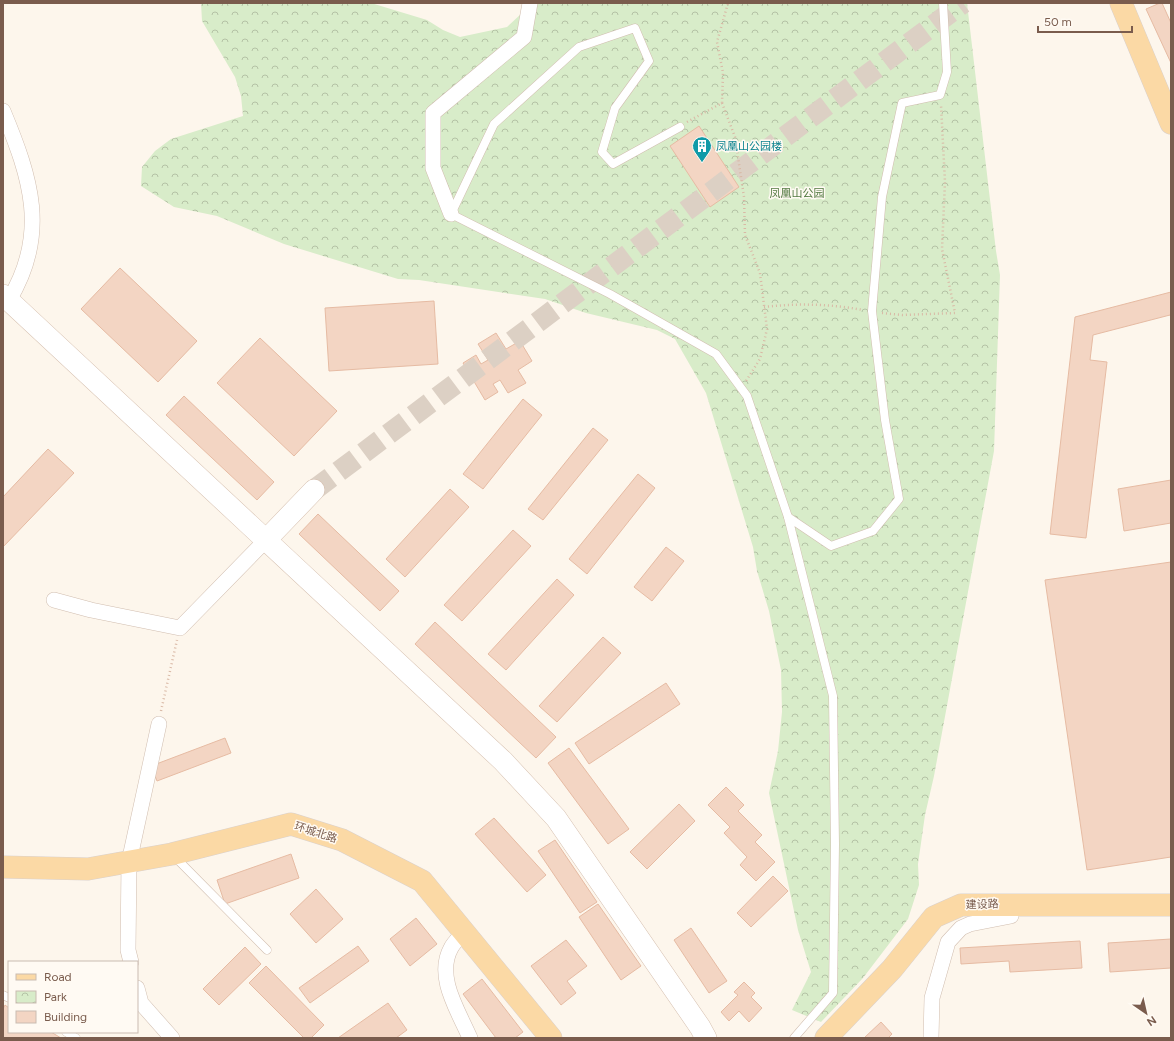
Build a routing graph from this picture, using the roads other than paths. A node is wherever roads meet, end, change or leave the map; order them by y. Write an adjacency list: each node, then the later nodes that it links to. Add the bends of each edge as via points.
1 (530, 3): 9 (street, via 524,37 433,113 433,168)
2 (943, 3): 12 (lane, via 947,72 940,95 902,103 882,197 872,311 885,420 899,499 873,531 831,546)
3 (1121, 3): 7 (main road)
4 (1134, 3): 5 (main road)
5 (1171, 91)
6 (3, 110): 10 (street, via 30,191 33,223 29,256 17,286)
7 (1171, 123)
8 (680, 127): 9 (lane, via 613,164 602,152 615,108 649,61 635,28 579,47 494,124)
9 (451, 214): 12 (lane, via 610,294 716,354 747,396)
10 (6, 298): 13 (street)
11 (314, 490): 13 (street)
12 (788, 517): 29 (lane, via 833,696 835,844 833,993)
13 (266, 540): 14 (street, via 180,628); 28 (street, via 503,761 556,818)
14 (54, 600)
15 (159, 724): 17 (street)
16 (172, 854): 17 (main road, 环城北路); 21 (main road, 环城北路, via 291,824 342,840 422,881); 22 (lane)
17 (129, 862): 18 (main road, 环城北路, via 88,869); 23 (street, via 128,950)
18 (3, 867)
19 (1009, 904): 20 (main road, 建设路); 30 (main road, 建设路, via 961,905 934,917 892,969); 31 (street, via 1011,916 970,924 961,928 948,942 932,998)
20 (1171, 905)
21 (464, 932): 26 (street, via 450,949 446,968 447,988); 27 (main road, 环城北路)
22 (267, 950)
23 (131, 961)
24 (138, 992): 25 (street, via 141,1002)
25 (172, 1038)
26 (470, 1038)
27 (551, 1038)
28 (706, 1038)
29 (794, 1038)
30 (826, 1038)
31 (931, 1038)

